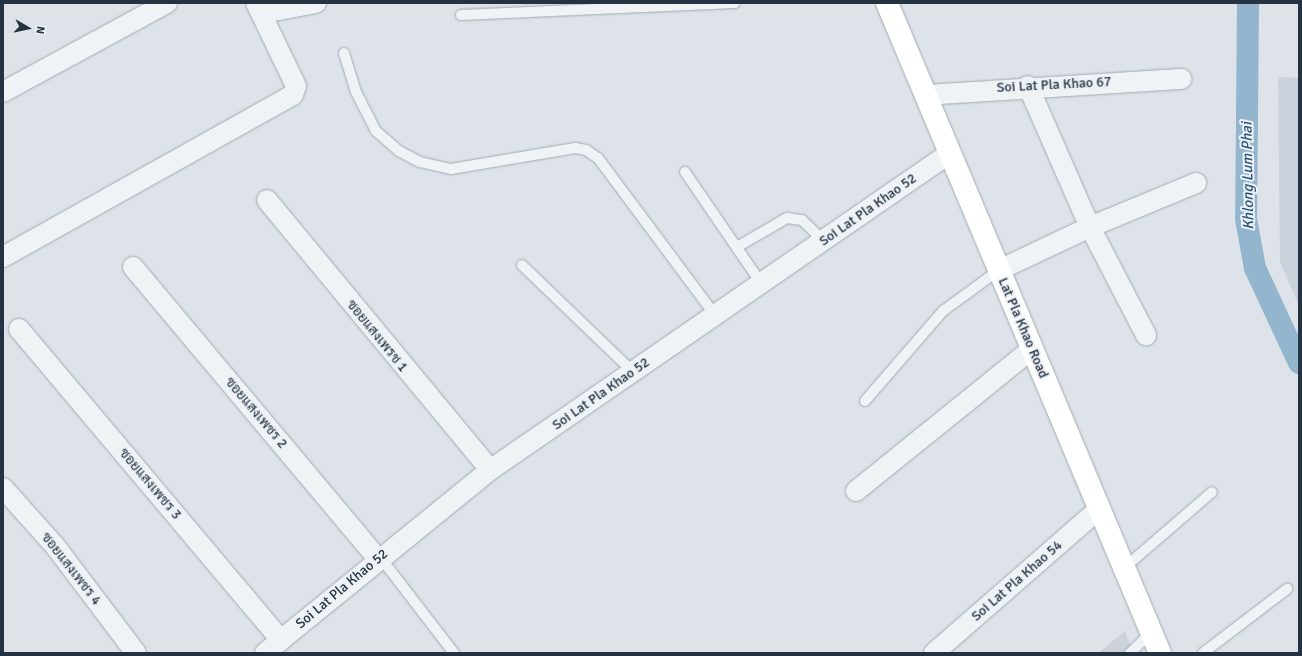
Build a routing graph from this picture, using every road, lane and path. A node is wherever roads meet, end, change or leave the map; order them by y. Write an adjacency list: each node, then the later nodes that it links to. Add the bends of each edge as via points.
1 (167, 3): 10 (street)
2 (316, 3): 5 (street)
3 (735, 3): 6 (lane)
4 (887, 3): 11 (main road, Lat Pla Khao Road)
5 (259, 8): 19 (street, via 296,86 293,95)
6 (461, 16)
7 (344, 53): 24 (lane, via 356,92 376,130 399,151 420,162 451,169 575,148 586,150 598,158)
8 (1182, 79): 9 (street, Soi Lat Pla Khao 67)
9 (1028, 86): 11 (street, Soi Lat Pla Khao 67); 16 (street)
10 (3, 92)
11 (925, 94): 12 (main road, Lat Pla Khao Road)
12 (950, 153): 17 (street, Soi Lat Pla Khao 52); 22 (main road, Lat Pla Khao Road)
13 (685, 172): 18 (lane)
14 (1196, 183): 16 (street)
15 (268, 200): 30 (street, ซอยแสงเพรช 1)
16 (1090, 226): 22 (street); 26 (street)
17 (824, 241): 18 (lane, via 802,220 787,218); 23 (street, Soi Lat Pla Khao 52)
18 (737, 247): 23 (lane)
19 (3, 257)
20 (522, 265): 28 (lane)
21 (133, 267): 35 (street, ซอยแสงเพชร 2)
22 (999, 270): 27 (main road, Lat Pla Khao Road); 29 (lane, via 943,311)
23 (761, 283): 24 (street, Soi Lat Pla Khao 52)
24 (715, 315): 28 (street, Soi Lat Pla Khao 52)
25 (19, 329): 39 (street, ซอยแสงเพชร 3)
26 (1146, 334)
27 (1032, 349): 32 (street); 34 (main road, Lat Pla Khao Road)
28 (633, 372): 30 (street, Soi Lat Pla Khao 52)
29 (865, 402)
30 (490, 470): 35 (street, Soi Lat Pla Khao 52)
31 (3, 488): 40 (street, ซอยแสงเพชร 4, via 55,546)
32 (856, 491)
33 (1212, 492): 36 (lane)
34 (1099, 509): 36 (main road, Lat Pla Khao Road); 43 (street, Soi Lat Pla Khao 54)
35 (379, 558): 39 (street, Soi Lat Pla Khao 52); 42 (lane)
36 (1124, 568): 38 (main road, Lat Pla Khao Road)
37 (1287, 589): 46 (lane)
38 (1152, 633): 44 (lane); 45 (main road, Lat Pla Khao Road)
39 (281, 640): 41 (street, Soi Lat Pla Khao 52)
40 (136, 653)
41 (265, 653)
42 (454, 653)
43 (934, 653)
44 (1130, 653)
45 (1160, 653)
46 (1204, 653)

